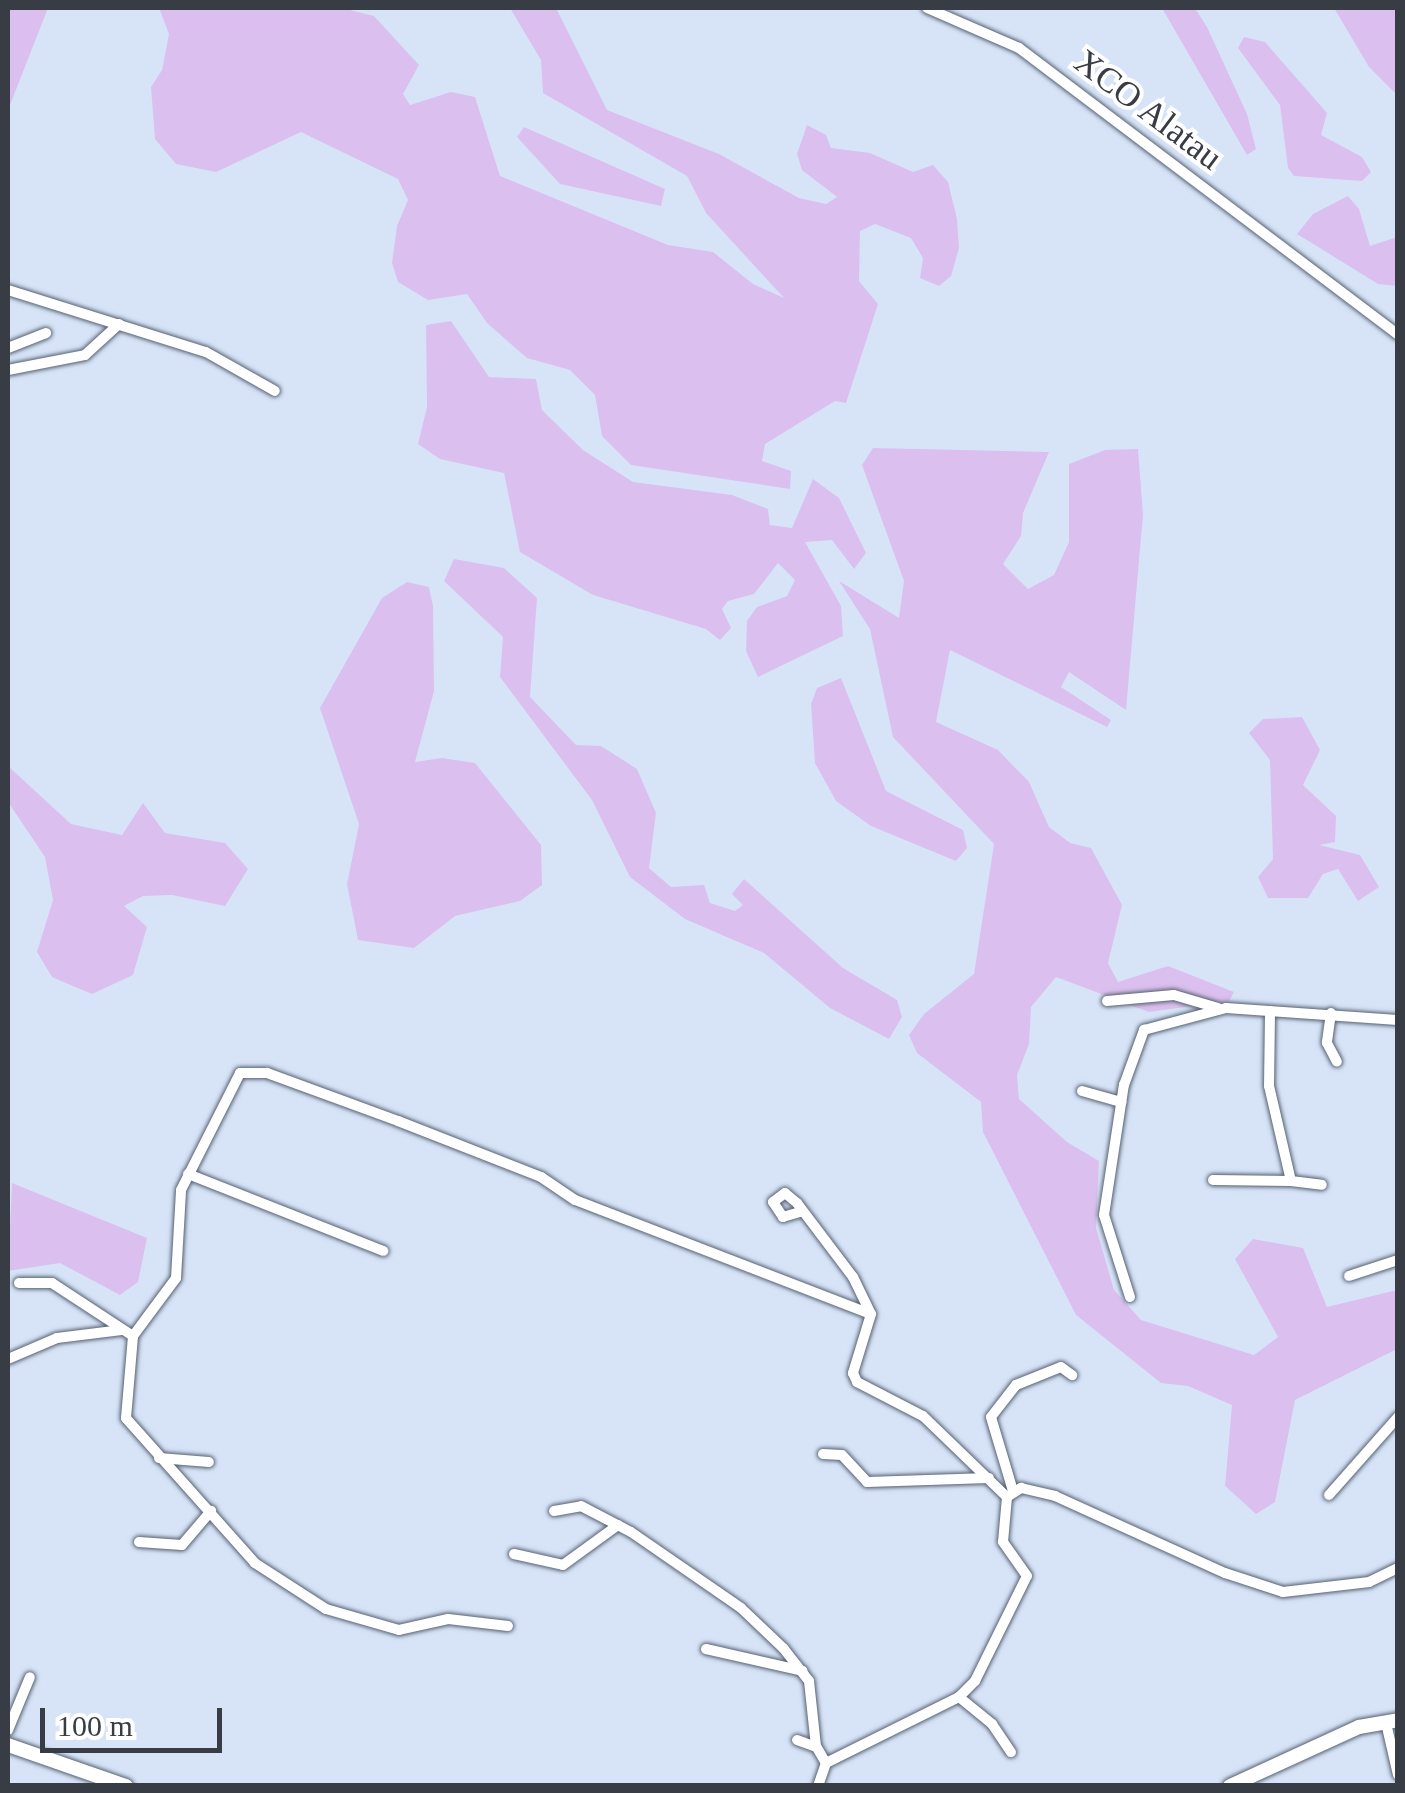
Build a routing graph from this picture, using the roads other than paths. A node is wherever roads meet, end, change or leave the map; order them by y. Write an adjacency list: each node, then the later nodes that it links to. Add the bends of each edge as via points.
1 (928, 8): 5 (street, XCO Alatau, via 1019,48)
2 (8, 290): 3 (street)
3 (119, 324): 7 (street, via 84,355); 8 (street, via 206,352)
4 (46, 333): 6 (street)
5 (1398, 336)
6 (8, 348)
7 (8, 370)
8 (275, 391)
9 (1107, 1001): 10 (street, via 1174,995)
10 (1219, 1009): 11 (street); 16 (street, via 1144,1030)
11 (1270, 1012): 12 (street); 19 (street, via 1270,1100)
12 (1331, 1014): 13 (street); 14 (street, via 1328,1043)
13 (1398, 1020)
14 (1337, 1062)
15 (1082, 1092): 16 (street)
16 (1121, 1102): 26 (street, via 1105,1226)
17 (188, 1174): 22 (street); 27 (street, via 240,1073 267,1073); 28 (street, via 176,1278)
18 (1214, 1180): 19 (street)
19 (1291, 1182): 20 (street)
20 (1322, 1185)
21 (800, 1212): 27 (street, via 853,1277)
22 (383, 1250)
23 (1398, 1260): 24 (street)
24 (1349, 1276)
25 (19, 1283): 28 (street, via 52,1284)
26 (1130, 1297)
27 (871, 1314): 35 (street, via 853,1372 857,1382 923,1416)
28 (128, 1333): 29 (street, via 57,1338); 33 (street, via 126,1418)
29 (8, 1359)
30 (1072, 1375): 36 (street, via 1061,1366 1016,1385 991,1417)
31 (1398, 1417): 37 (street)
32 (824, 1454): 35 (street, via 842,1456 867,1482)
33 (158, 1458): 34 (street); 38 (street)
34 (210, 1462)
35 (989, 1478): 36 (street)
36 (1010, 1494): 43 (street, via 1055,1496 1225,1574 1283,1592 1369,1582); 48 (street, via 1003,1542 1027,1576 1012,1616)
37 (1329, 1496)
38 (211, 1511): 41 (street, via 182,1545); 44 (street, via 283,1586 363,1624 399,1630 448,1618)
39 (554, 1511): 40 (street, via 581,1506)
40 (618, 1525): 42 (street, via 563,1565); 46 (street, via 740,1608)
41 (139, 1542)
42 (514, 1554)
43 (1398, 1568)
44 (508, 1626)
45 (706, 1649): 46 (street)
46 (804, 1671): 53 (street)
47 (30, 1677): 50 (street)
48 (959, 1697): 54 (street, via 992,1724); 55 (street)
49 (1392, 1721): 56 (street); 59 (street, via 1324,1741)
50 (8, 1730)
51 (797, 1740): 53 (street)
52 (8, 1744): 57 (street)
53 (816, 1747): 55 (street)
54 (1011, 1752)
55 (826, 1762): 58 (street)
56 (1398, 1776)
57 (126, 1786)
58 (818, 1786)
59 (1230, 1786)

